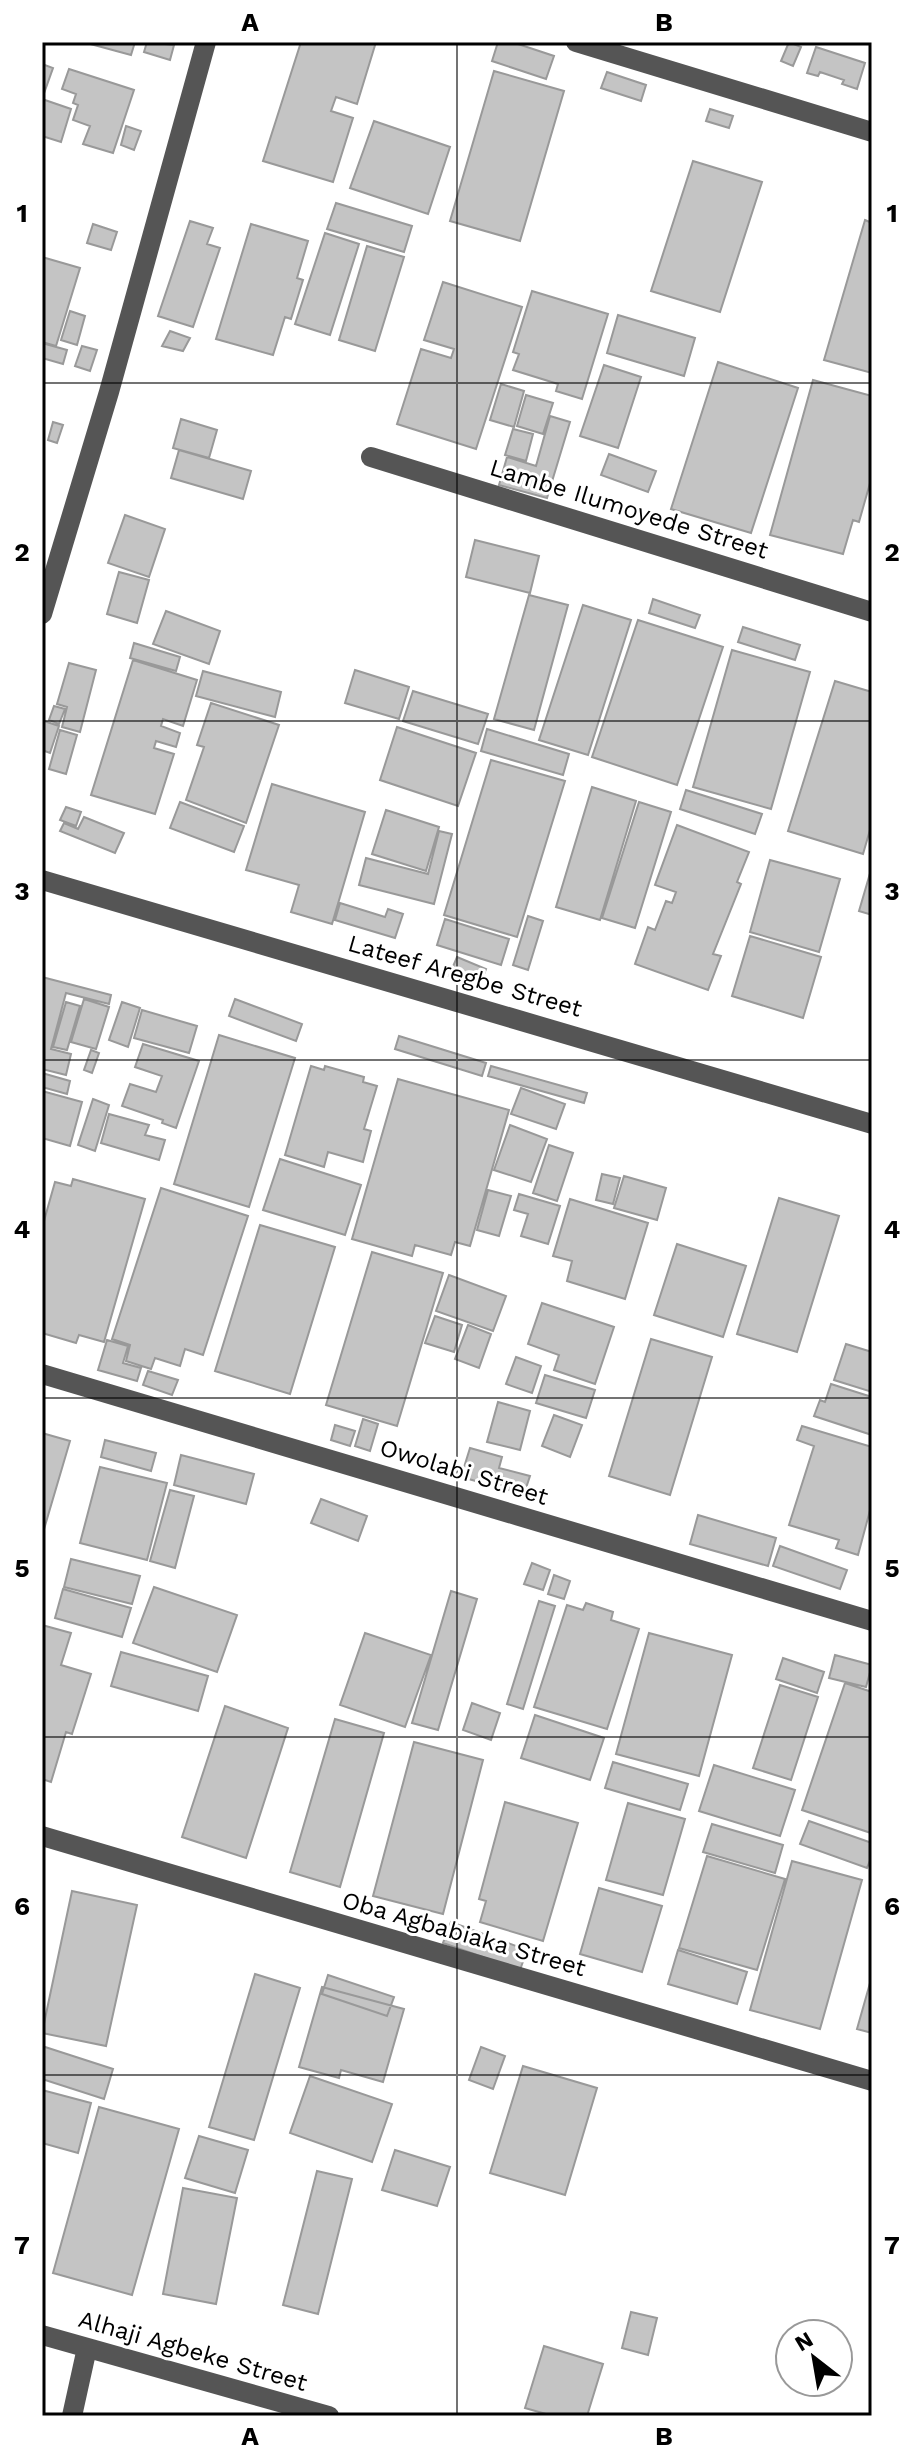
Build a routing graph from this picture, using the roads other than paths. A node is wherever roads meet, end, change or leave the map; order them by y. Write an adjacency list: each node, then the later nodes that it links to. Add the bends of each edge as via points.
1 (206, 42): 6 (street)
2 (576, 42): 3 (street)
3 (872, 132)
4 (371, 457): 5 (street, Lambe Ilumoyede Street)
5 (872, 612)
6 (42, 614)
7 (42, 880): 8 (street, Lateef Aregbe Street)
8 (872, 1124)
9 (42, 1374): 10 (street, Owolabi Street)
10 (872, 1621)
11 (42, 1836): 12 (street, Oba Agbabiaka Street)
12 (872, 2081)
13 (42, 2335): 14 (street, Alhaji Agbeke Street)
14 (87, 2348): 15 (street); 16 (street, Alhaji Agbeke Street)
15 (72, 2416)
16 (329, 2416)

